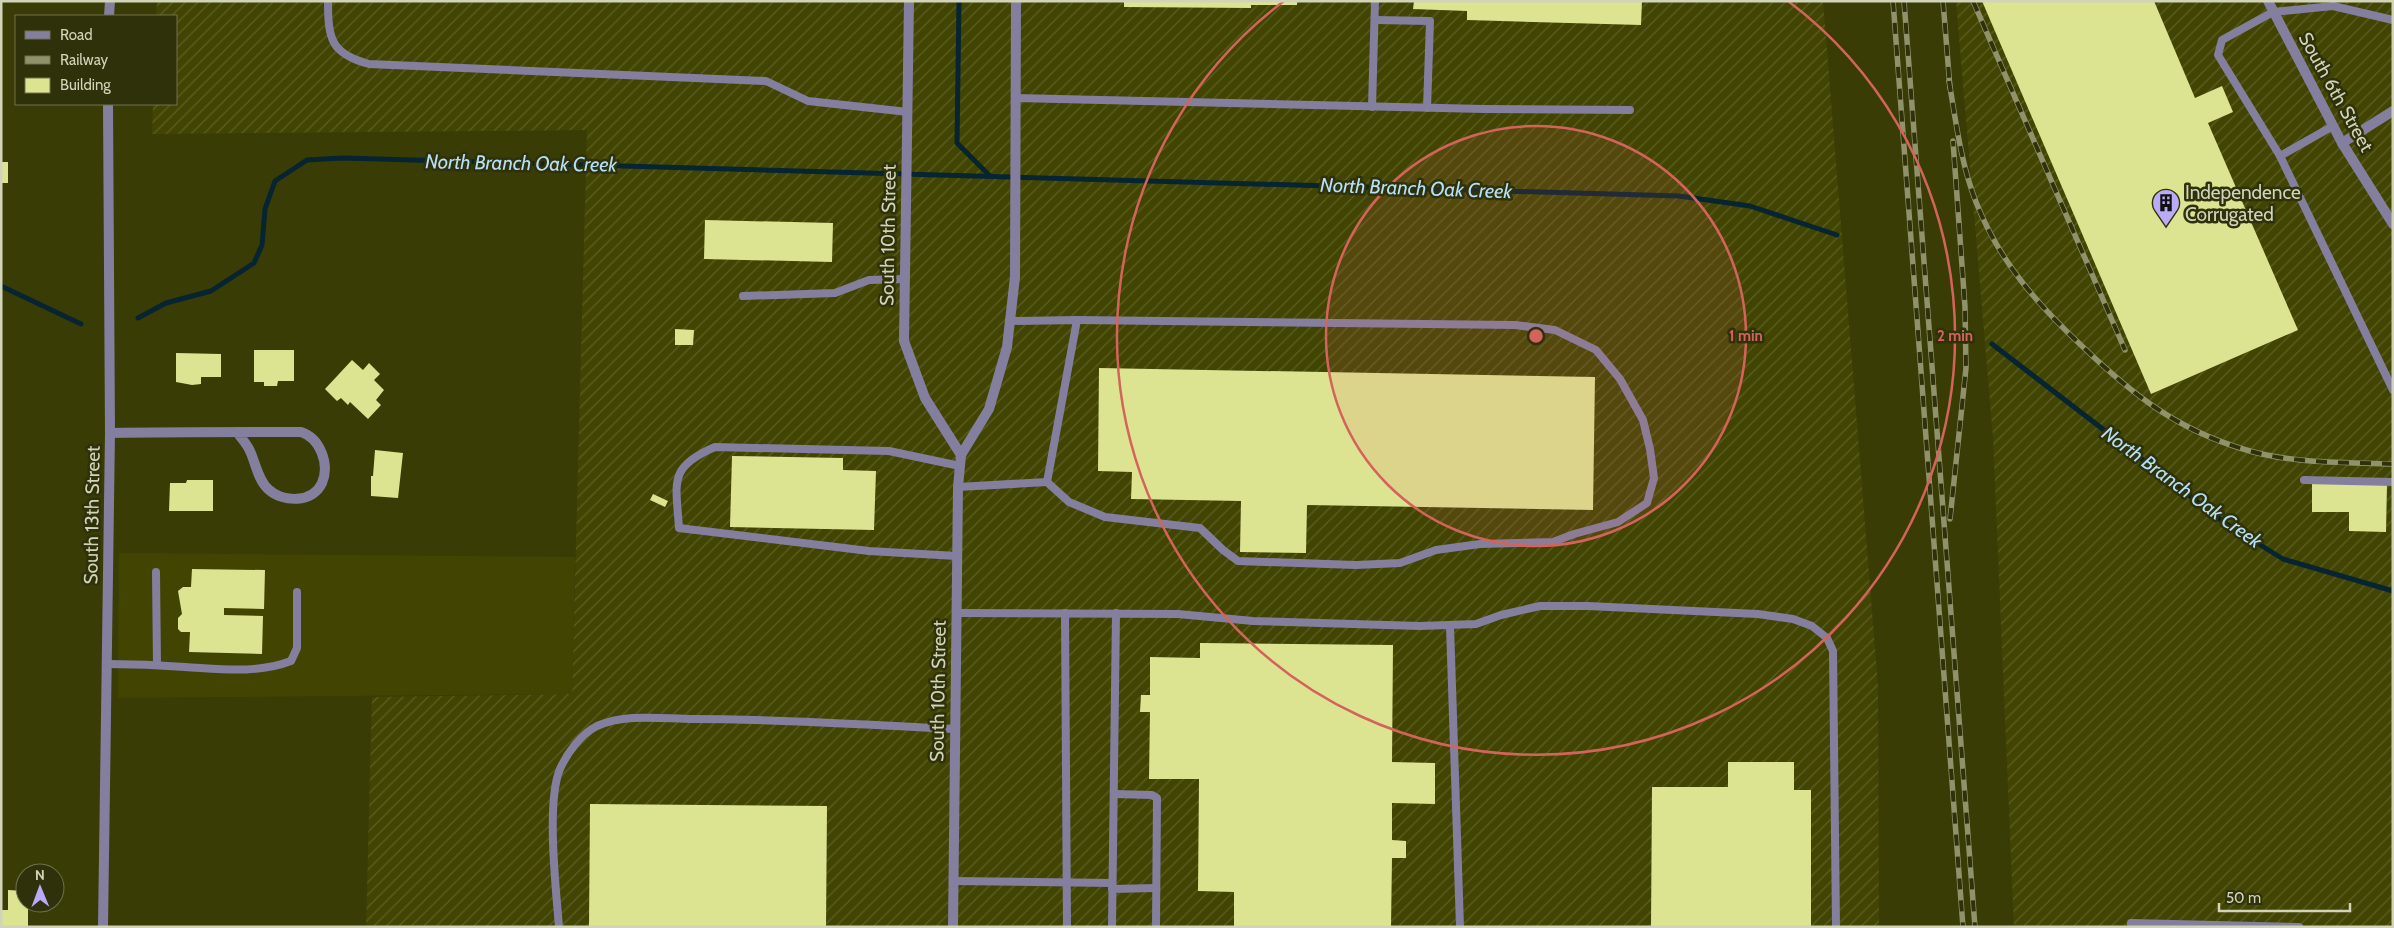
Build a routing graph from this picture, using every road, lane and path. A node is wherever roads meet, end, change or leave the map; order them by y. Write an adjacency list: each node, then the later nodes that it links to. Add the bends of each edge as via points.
1 (110, 1): 8 (street)
2 (328, 1): 17 (lane, via 333,44 349,59 369,64 766,81 808,101)
3 (909, 1): 17 (street, South 10th Street)
4 (1016, 1): 11 (street, South 10th Street)
5 (1375, 1): 9 (lane)
6 (2268, 1): 7 (street, South 6th Street)
7 (2273, 12): 10 (lane, via 2333,6); 18 (street, South 6th Street); 20 (lane, via 2222,40 2218,55)
8 (109, 15)
9 (1375, 20): 13 (lane); 14 (lane, via 1430,21)
10 (2393, 20)
11 (1016, 98): 13 (lane); 25 (street, South 10th Street, via 1015,277)
12 (108, 105): 28 (street, South 13th Street)
13 (1372, 107): 14 (lane)
14 (1427, 108): 15 (lane)
15 (1630, 110)
16 (2393, 111): 19 (street)
17 (908, 112): 22 (street, South 10th Street)
18 (2333, 126): 19 (street, South 6th Street); 20 (lane)
19 (2342, 143): 21 (street, South 6th Street)
20 (2280, 156): 26 (lane)
21 (2393, 224)
22 (905, 279): 23 (lane, via 869,280 835,293); 29 (street, South 10th Street, via 904,341 925,398)
23 (743, 296)
24 (1076, 320): 25 (lane); 31 (lane); 31 (lane, via 1515,325 1555,330 1596,350 1620,379 1643,420 1654,478 1647,503 1618,522 1553,542 1480,544 1436,550 1400,563 1356,565 1238,561 1200,528 1105,517 1069,502)
25 (1009, 321): 29 (street, South 10th Street, via 1007,347 989,409)
26 (2393, 390)
27 (237, 432): 27 (street, via 249,450 261,480 277,496 305,497 321,485 325,468 323,454 309,434); 28 (street)
28 (110, 433): 41 (street, South 13th Street)
29 (960, 461): 33 (street, South 10th Street); 34 (lane, via 890,451 715,447 680,468 677,489 679,528 869,551)
30 (2304, 480): 32 (lane)
31 (1047, 482): 33 (lane)
32 (2393, 482)
33 (958, 487): 34 (street, South 10th Street)
34 (957, 556): 37 (street, South 10th Street)
35 (156, 572): 42 (lane)
36 (297, 592): 42 (lane, via 297,648 291,661 268,669)
37 (957, 613): 38 (lane); 43 (street, South 10th Street)
38 (1064, 613): 39 (lane); 46 (lane)
39 (1116, 613): 40 (lane, via 1178,614 1253,622); 44 (lane)
40 (1450, 626): 55 (lane); 56 (lane, via 1476,624 1540,606 1758,614 1793,619 1812,626 1827,638 1833,651)
41 (107, 664): 42 (lane); 49 (street, South 13th Street)
42 (157, 665)
43 (955, 728): 45 (street, South 10th Street); 50 (lane, via 627,718 596,727 568,754 556,784 554,851)
44 (1114, 794): 47 (lane); 48 (lane, via 1152,795 1157,798)
45 (954, 881): 46 (lane); 51 (street, South 10th Street)
46 (1067, 883): 47 (lane); 52 (lane)
47 (1112, 886): 48 (lane); 53 (lane)
48 (1156, 888): 54 (lane)
49 (103, 927)
50 (559, 927)
51 (953, 927)
52 (1067, 927)
53 (1112, 927)
54 (1156, 927)
55 (1460, 927)
56 (1836, 927)
57 (2131, 927): 58 (lane, via 2131,923)
58 (2299, 927)

